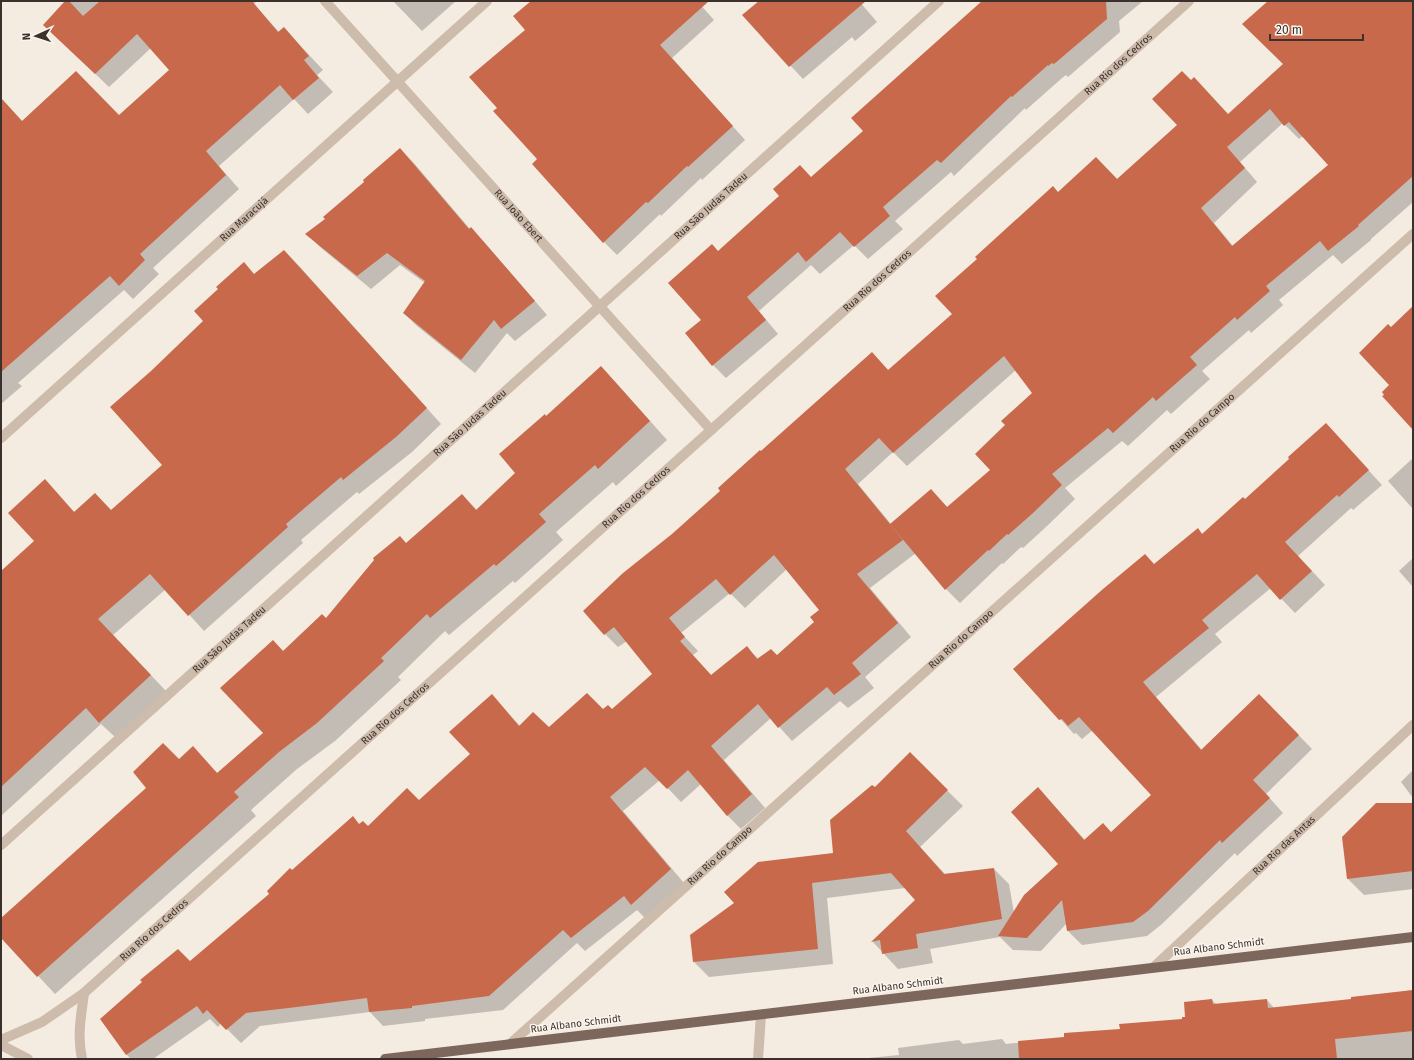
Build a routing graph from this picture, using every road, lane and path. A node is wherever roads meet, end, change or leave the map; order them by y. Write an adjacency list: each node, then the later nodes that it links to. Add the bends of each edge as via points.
1 (325, 1): 5 (street, Rua João Ebert)
2 (487, 1): 5 (street, Rua Maracujá)
3 (938, 1): 7 (street, Rua São Judas Tadeu)
4 (1189, 1): 8 (street, Rua Rio dos Cedros)
5 (398, 82): 7 (street, Rua João Ebert); 9 (street, Rua Maracujá)
6 (1413, 234): 17 (street, Rua Rio do Campo)
7 (600, 306): 8 (street, Rua João Ebert); 11 (street, Rua São Judas Tadeu)
8 (711, 430): 14 (street, Rua Rio dos Cedros)
9 (1, 438)
10 (1413, 725): 13 (street, Rua Rio das Antas)
11 (1, 845)
12 (1413, 937): 13 (main road, Rua Albano Schmidt)
13 (1154, 967): 15 (main road, Rua Albano Schmidt)
14 (84, 993): 16 (street, Rua Rio dos Cedros, via 42,1022); 20 (street, via 79,1044)
15 (761, 1015): 17 (main road, Rua Albano Schmidt); 22 (street)
16 (1, 1040)
17 (510, 1044): 21 (main road, Rua Albano Schmidt)
18 (1, 1045): 19 (street)
19 (28, 1059)
20 (82, 1059)
21 (385, 1059)
22 (758, 1059)

